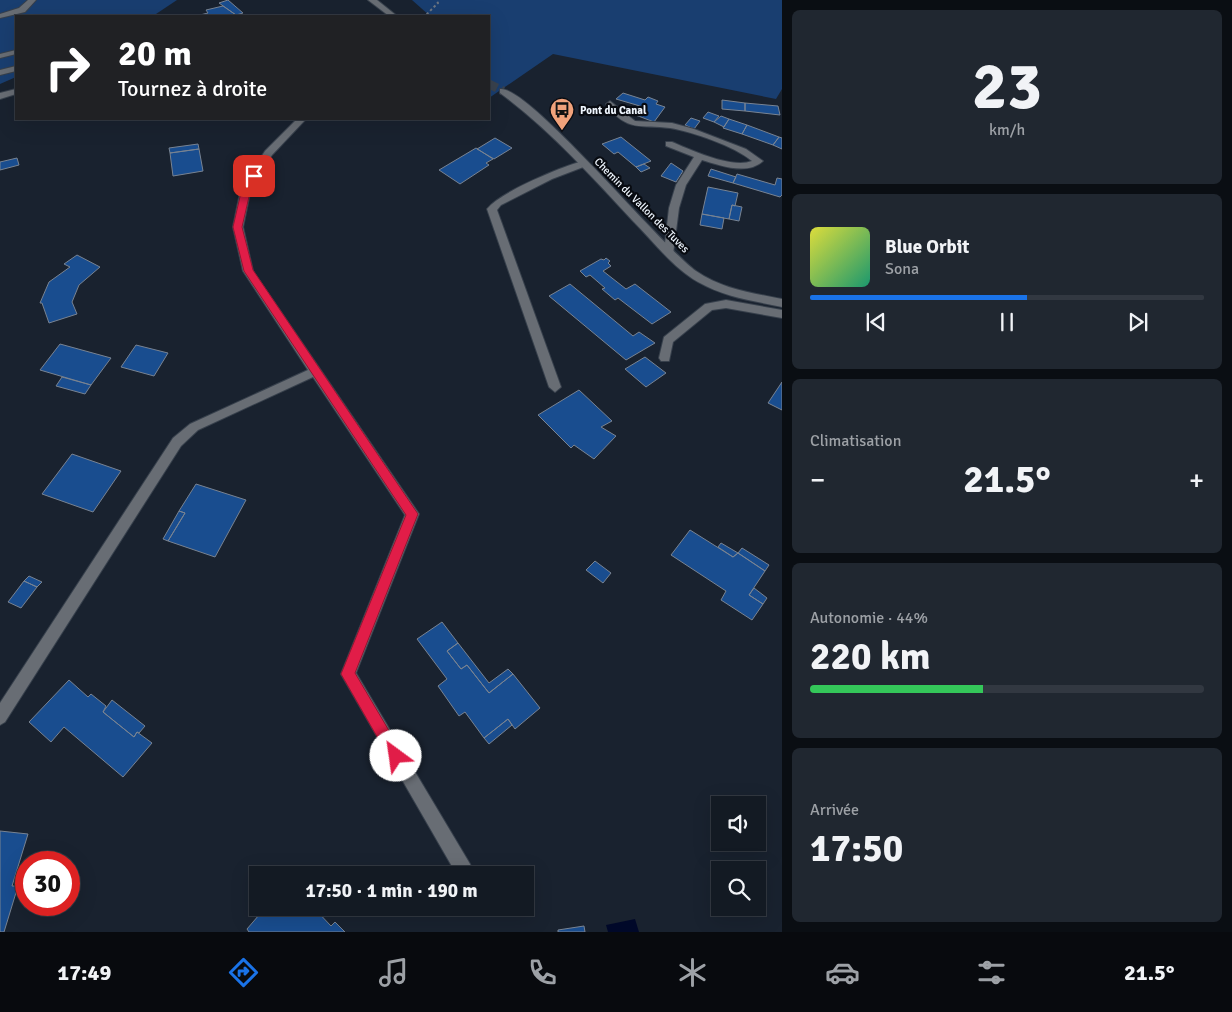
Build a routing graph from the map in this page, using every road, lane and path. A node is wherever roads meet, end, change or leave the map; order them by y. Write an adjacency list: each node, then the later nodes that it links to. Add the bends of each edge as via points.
1 (32, 0): 6 (street, via 22,10)
2 (372, 0): 4 (street)
3 (436, 0): 5 (path, via 438,2)
4 (392, 15)
5 (426, 15)
6 (0, 16)
7 (15, 52): 8 (street)
8 (0, 56)
9 (15, 68): 10 (street)
10 (0, 73)
11 (503, 91): 18 (street, Chemin du Vallon des Tuves, via 519,102)
12 (15, 92): 13 (street)
13 (0, 96)
14 (610, 104): 17 (street, via 634,123 673,126 745,151 758,160 749,166 728,164)
15 (301, 120): 23 (street, via 268,153 246,188 238,227 248,271)
16 (669, 144): 17 (street)
17 (700, 155): 19 (street, via 681,185 674,208)
18 (584, 164): 19 (street, Chemin du Vallon des Tuves); 24 (street, via 549,177 492,209)
19 (669, 252): 20 (street, Chemin du Vallon des Tuves, via 711,285)
20 (782, 303)
21 (782, 314): 22 (street, via 726,304 709,307 668,340)
22 (665, 358)
23 (316, 371): 25 (street, via 194,427 177,442); 26 (street, via 412,514 348,674)
24 (555, 386)
25 (0, 717)
26 (462, 866)

